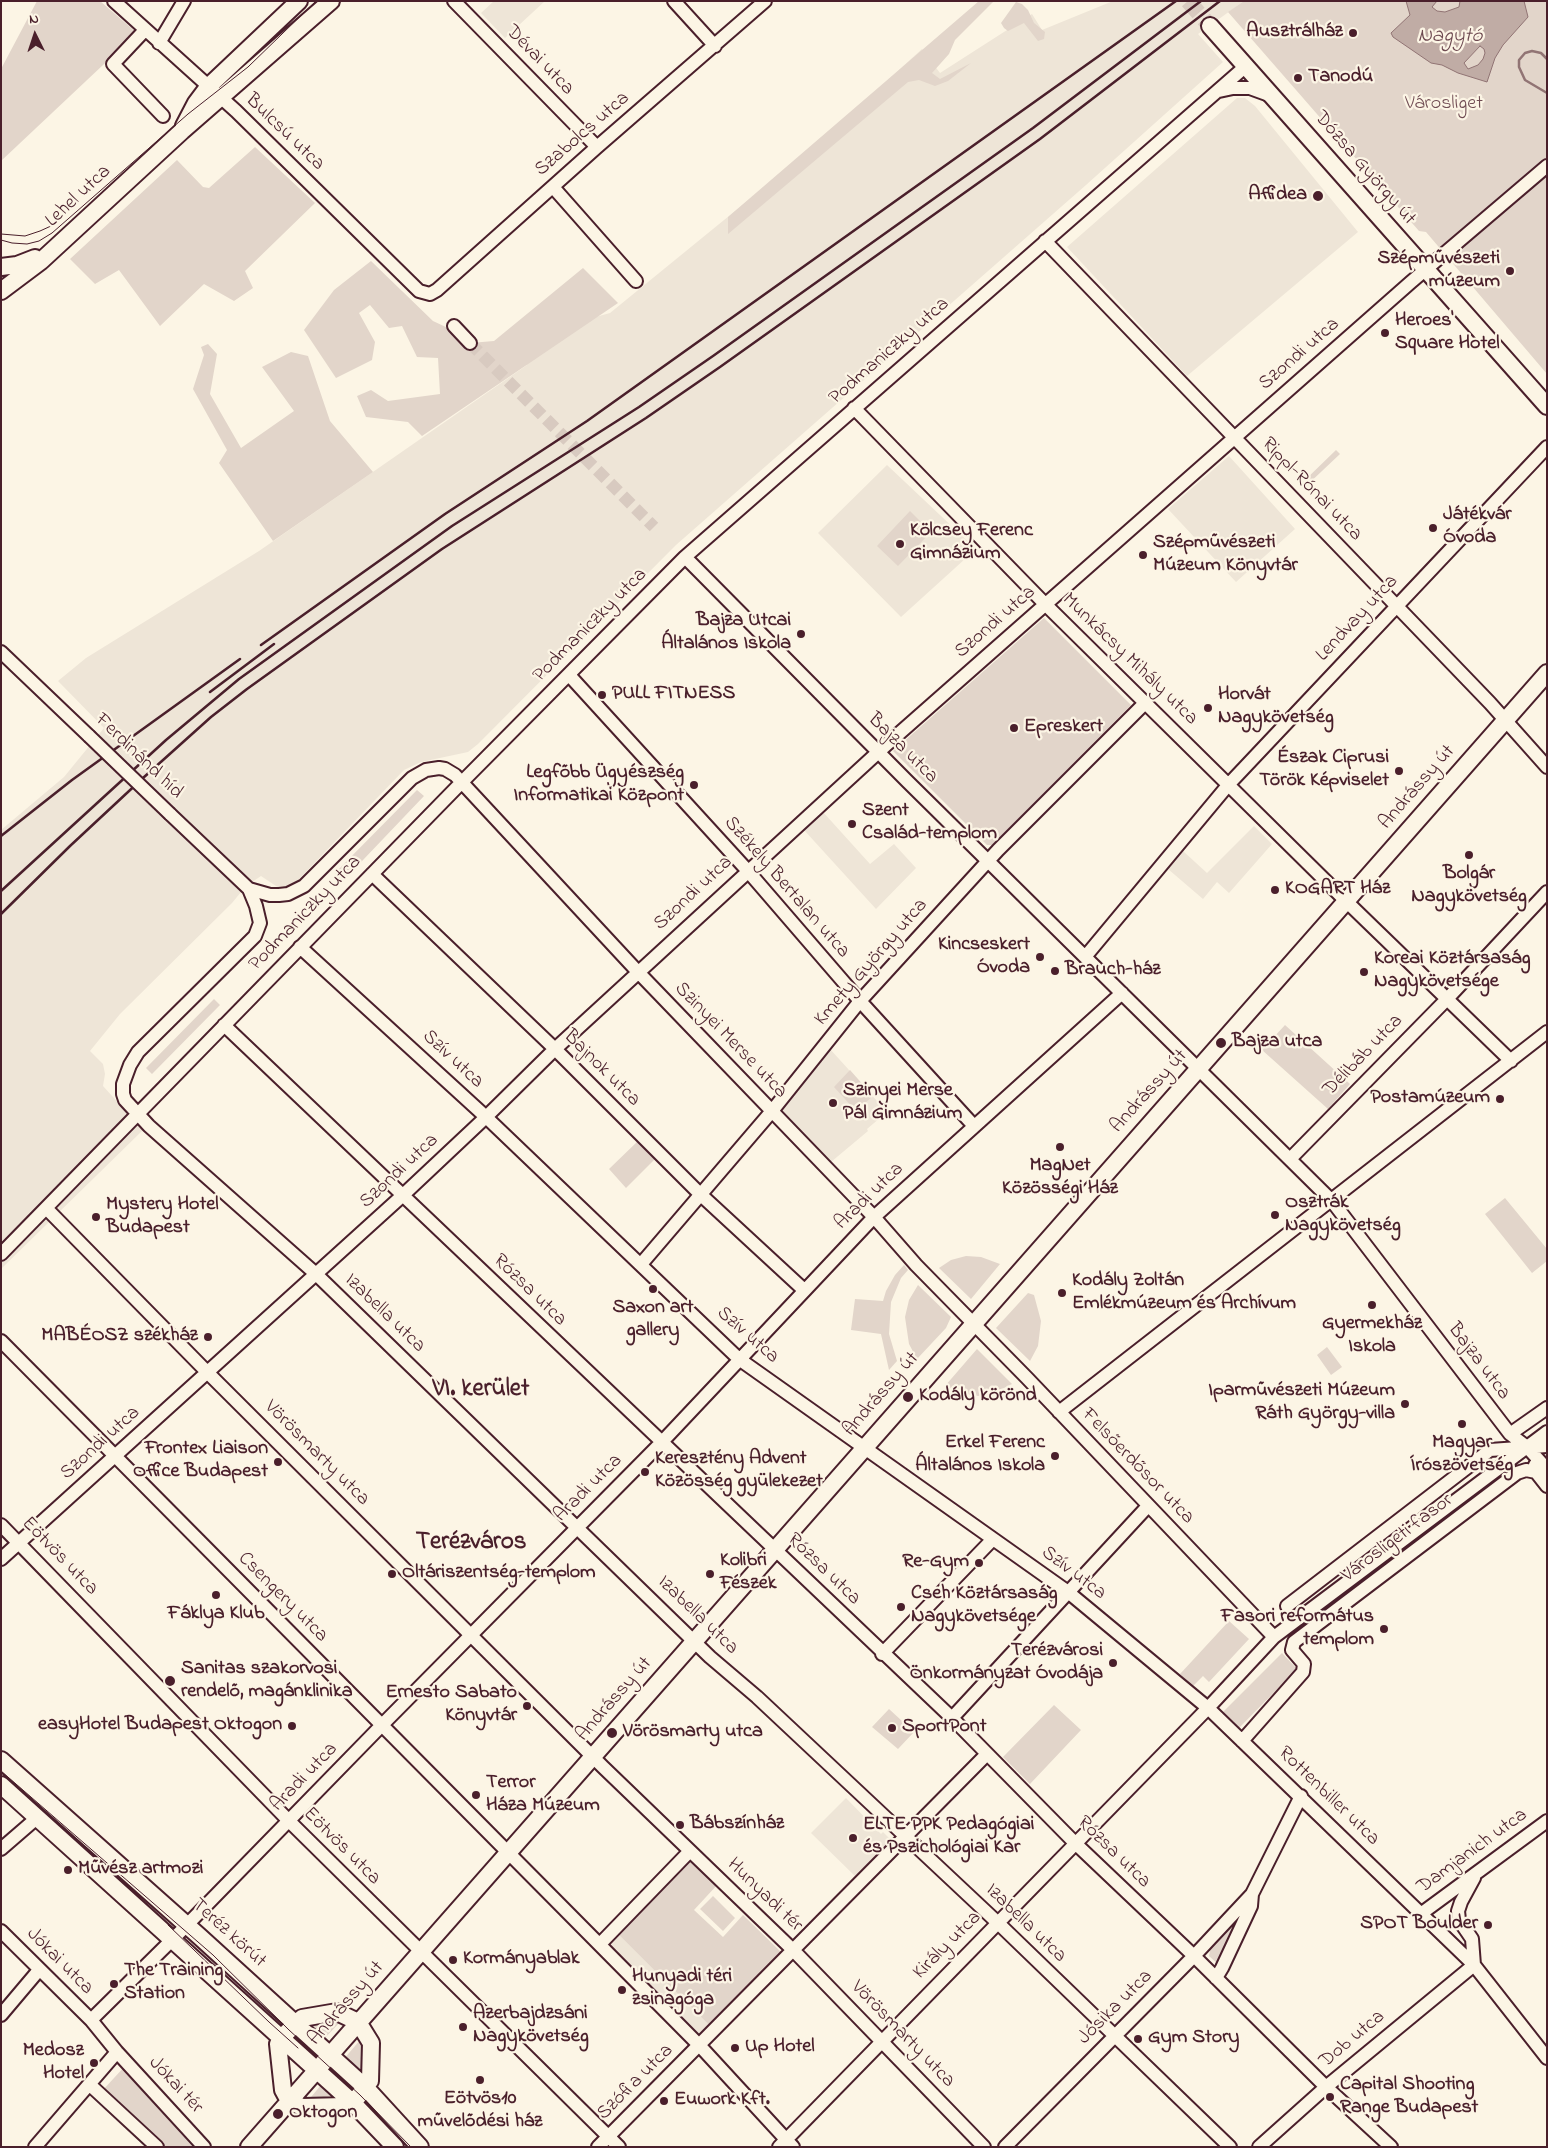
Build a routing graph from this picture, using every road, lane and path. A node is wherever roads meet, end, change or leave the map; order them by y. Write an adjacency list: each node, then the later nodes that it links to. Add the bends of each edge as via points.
1 (114, 1): 9 (street, Bulcsú utca)
2 (184, 1): 10 (street)
3 (299, 1): 13 (main road, Lehel utca)
4 (331, 1): 16 (main road, Lehel utca)
5 (454, 1): 19 (street, Dévai utca)
6 (674, 1): 11 (street)
7 (765, 1): 11 (street, Szabolcs utca)
8 (1210, 26): 12 (main road, Dózsa György út)
9 (145, 30): 10 (street, Bulcsú utca); 17 (street, via 113,64)
10 (159, 42): 13 (street, Bulcsú utca)
11 (715, 46): 19 (street, Szabolcs utca)
12 (1246, 66): 14 (street, Podmaniczky utca); 15 (main road, Dózsa György út)
13 (208, 87): 16 (street, Bulcsú utca); 18 (main road, Lehel utca, via 190,112)
14 (1216, 92): 15 (street, via 1250,88); 22 (street, Podmaniczky utca)
15 (1273, 96): 25 (main road, Dózsa György út)
16 (220, 98): 18 (main road, Lehel utca); 28 (street, Bulcsú utca, via 419,291)
17 (163, 116)
18 (182, 131): 23 (main road, Lehel utca)
19 (597, 147): 21 (street, Szabolcs utca)
20 (1547, 166): 25 (street, Szondi utca)
21 (552, 187): 26 (street); 28 (street, Szabolcs utca, via 437,290)
22 (1045, 241): 32 (street, Podmaniczky utca); 33 (street, Rippl-Rónai utca)
23 (55, 248): 24 (main road, via 31,260); 27 (main road, Lehel utca)
24 (1, 267)
25 (1426, 270): 31 (main road, Dózsa György út); 33 (street, Szondi utca)
26 (636, 281)
27 (1, 291)
28 (426, 294)
29 (454, 326): 30 (street)
30 (470, 343)
31 (1547, 406)
32 (854, 408): 35 (street, Podmaniczky utca); 36 (street, Munkácsy Mihály utca)
33 (1235, 437): 36 (street, Szondi utca); 37 (street, Rippl-Rónai utca)
34 (1547, 447): 37 (street, Lendvay utca)
35 (685, 557): 40 (street, Podmaniczky utca); 43 (street, Bajza utca)
36 (1045, 604): 41 (street, Munkácsy Mihály utca); 43 (street, Szondi utca)
37 (1396, 605): 42 (street, Rippl-Rónai utca); 46 (street, Lendvay utca)
38 (1, 652): 50 (street, Ferdinánd híd, bridge)
39 (1547, 673): 42 (main road, Andrássy út)
40 (569, 675): 45 (street, Podmaniczky utca); 48 (street, Székely Bertalan utca)
41 (1146, 702): 46 (street, Munkácsy Mihály utca); 47 (street, Kmety György utca)
42 (1505, 721): 44 (street, Rippl-Rónai utca); 52 (main road, Andrássy út)
43 (878, 752): 47 (street, Bajza utca); 48 (street, Szondi utca)
44 (1547, 767)
45 (461, 783): 49 (street, Podmaniczky utca); 50 (street, Ferdinánd híd, via 444,769 426,770 412,778 304,886 279,895); 55 (street, Szinyei Merse utca)
46 (1229, 784): 52 (street, Munkácsy Mihály utca); 54 (street, Lendvay utca)
47 (988, 861): 54 (street, Bajza utca); 58 (street, Kmety György utca)
48 (747, 870): 55 (street, Szondi utca); 58 (street, Székely Bertalan utca)
49 (372, 874): 53 (street, Podmaniczky utca); 61 (street, Bajnok utca)
50 (248, 887): 65 (street, Ferdinánd híd, via 260,923 255,936 138,1052 130,1065 123,1094)
51 (1547, 892): 57 (street, Délibáb utca)
52 (1346, 901): 57 (street, Munkácsy Mihály utca); 63 (main road, Andrássy út)
53 (300, 947): 59 (street, Podmaniczky utca); 66 (street, Szív utca)
54 (1085, 957): 56 (street, Bajza utca)
55 (638, 972): 61 (street, Szondi utca); 64 (street, Szinyei Merse utca)
56 (1122, 993): 63 (street, Bajza utca); 67 (street, Aradi utca)
57 (1446, 999): 62 (street, Munkácsy Mihály utca); 68 (street, Délibáb utca)
58 (860, 1001): 64 (street, Kmety György utca); 67 (street, Székely Bertalan utca)
59 (224, 1025): 65 (street, Podmaniczky utca); 70 (street, Rózsa utca)
60 (1547, 1032): 62 (street)
61 (555, 1049): 66 (street, Szondi utca); 69 (street, Bajnok utca)
62 (1511, 1061): 71 (street)
63 (1198, 1070): 68 (street, Bajza utca); 78 (main road, Andrássy út)
64 (772, 1111): 69 (street, Kmety György utca); 73 (street, Szinyei Merse utca)
65 (137, 1114): 72 (street, Podmaniczky utca); 76 (street, Izabella utca)
66 (486, 1117): 70 (street, Szondi utca); 75 (street, Szív utca)
67 (974, 1126): 73 (street, Aradi utca)
68 (1290, 1159): 71 (street, Bajza utca)
69 (700, 1194): 75 (street, Kmety György utca); 77 (street, Bajnok utca)
70 (402, 1196): 76 (street, Szondi utca); 86 (street, Rózsa utca)
71 (1332, 1201): 83 (street); 85 (street, Bajza utca)
72 (46, 1208): 74 (street, Podmaniczky utca); 81 (street, Vörösmarty utca)
73 (874, 1217): 77 (street, Aradi utca); 78 (street, Szinyei Merse utca)
74 (1, 1254)
75 (642, 1264): 80 (street, Szív utca)
76 (316, 1274): 81 (street, Szondi utca); 95 (street, Izabella utca)
77 (804, 1290): 80 (street, Aradi utca)
78 (974, 1324): 83 (street, Felsőerdősor utca); 88 (main road, Andrássy út)
79 (1, 1341): 90 (street, Csengery utca)
80 (739, 1359): 86 (street, Aradi utca); 88 (street, Szív utca)
81 (208, 1373): 90 (street, Szondi utca); 104 (street, Vörösmarty utca)
82 (1547, 1408): 85 (street)
83 (1059, 1412): 93 (street, Felsőerdősor utca)
84 (1547, 1432): 89 (street, Városligeti fasor)
85 (1510, 1434): 89 (street, Bajza utca)
86 (661, 1443): 95 (street, Aradi utca); 98 (street, Rózsa utca)
87 (1547, 1446): 89 (street, Városligeti fasor)
88 (864, 1447): 96 (street, Szív utca); 98 (main road, Andrássy út)
89 (1530, 1451): 91 (street); 100 (street, Városligeti fasor, via 1490,1450); 102 (street, Városligeti fasor)
90 (116, 1456): 97 (street, Szondi utca); 110 (street, Csengery utca)
91 (1541, 1471): 92 (street); 111 (street, Városligeti fasor, via 1517,1473 1294,1642 1292,1650 1304,1664 1303,1672)
92 (1547, 1486)
93 (1148, 1506): 101 (street); 105 (street, Felsőerdősor utca)
94 (1, 1525): 97 (street, Eötvös utca)
95 (577, 1529): 104 (street, Aradi utca); 106 (street, Izabella utca)
96 (993, 1539): 101 (street, Szív utca); 107 (street)
97 (19, 1542): 99 (street, Szondi utca); 118 (street, Eötvös utca)
98 (774, 1549): 106 (main road, Andrássy út); 107 (street, Rózsa utca)
99 (1, 1558)
100 (1315, 1584): 102 (street, Városligeti fasor); 103 (street, Városligeti fasor)
101 (1068, 1592): 108 (street, Szív utca); 109 (street)
102 (1325, 1598): 105 (street, Városligeti fasor)
103 (1287, 1606)
104 (472, 1635): 110 (street, Aradi utca); 113 (street, Vörösmarty utca)
105 (1274, 1637): 108 (street, Városligeti fasor)
106 (695, 1640): 113 (main road, Andrássy út); 120 (street, Izabella utca)
107 (882, 1654): 109 (street, Rózsa utca)
108 (1208, 1708): 111 (street, Rottenbiller utca); 121 (street, Király utca)
109 (952, 1718): 112 (street, Rózsa utca)
110 (381, 1726): 118 (street, Aradi utca); 124 (street, Csengery utca)
111 (1242, 1742): 116 (street, Rottenbiller utca)
112 (987, 1754): 120 (street); 121 (street, Rózsa utca)
113 (593, 1757): 123 (street, Vörösmarty utca); 124 (main road, Andrássy út)
114 (1, 1760): 129 (main road, Teréz körút)
115 (1, 1786): 117 (main road, Teréz körút)
116 (1301, 1796): 126 (street, Jósika utca); 127 (street, Rottenbiller utca)
117 (38, 1817): 122 (street); 131 (main road, Teréz körút)
118 (289, 1821): 129 (street, Aradi utca); 134 (street, Eötvös utca)
119 (1547, 1821): 125 (street, Damjanich utca)
120 (906, 1837): 128 (street, Izabella utca); 133 (street)
121 (1075, 1843): 128 (street, Király utca); 135 (street, Rózsa utca)
122 (1, 1850)
123 (690, 1851): 132 (street); 133 (street, Hunyadi tér)
124 (508, 1853): 132 (street, Csengery utca); 134 (main road, Andrássy út)
125 (1477, 1874): 127 (street, Damjanich utca); 136 (street, via 1458,1911 1459,1920 1472,1939)
126 (1252, 1894): 135 (street, Jósika utca); 138 (street, Jósika utca, via 1251,1906)
127 (1422, 1913): 136 (street, Rottenbiller utca)
128 (998, 1923): 143 (street, Izabella utca); 145 (street, Király utca)
129 (187, 1925): 131 (street, Aradi utca); 142 (main road, Teréz körút)
130 (1, 1930): 137 (street, Jókai utca)
131 (173, 1939): 140 (street, Aradi utca); 144 (main road, Teréz körút)
132 (600, 1944): 146 (street)
133 (793, 1950): 145 (street, Vörösmarty utca); 146 (street, Hunyadi tér)
134 (420, 1952): 141 (main road, Andrássy út); 156 (street, Eötvös utca)
135 (1194, 1956): 138 (street, Rózsa utca); 143 (street, Jósika utca)
136 (1474, 1965): 149 (street); 152 (street, Dob utca)
137 (39, 1970): 139 (street); 140 (street, Jókai utca)
138 (1216, 1978): 152 (street, Rózsa utca)
139 (1, 2015)
140 (91, 2020): 147 (street, Jókai tér)
141 (358, 2022): 142 (main road, via 337,2012 302,2018); 148 (main road, Andrássy út); 153 (main road, via 372,2043 370,2081)
142 (294, 2024): 144 (main road); 148 (main road, Teréz körút)
143 (1115, 2035): 167 (street, Jósika utca); 168 (street, Izabella utca)
144 (281, 2038): 150 (main road, Teréz körút); 154 (main road, via 278,2044 283,2090)
145 (881, 2040): 157 (street, Király utca); 166 (street, Vörösmarty utca)
146 (700, 2046): 156 (street, Szófia utca); 157 (street)
147 (117, 2052): 151 (street); 160 (street, Jókai tér)
148 (329, 2056): 150 (main road, Andrássy út); 153 (main road, Teréz körút)
149 (1547, 2058)
150 (316, 2071): 154 (main road, Andrássy út); 155 (main road, Teréz körút)
151 (89, 2084): 158 (street); 159 (street)
152 (1326, 2087): 169 (street, Dob utca); 170 (street, Rózsa utca)
153 (366, 2088): 155 (main road); 163 (main road, Teréz körút)
154 (289, 2101): 155 (main road, via 302,2107 346,2106); 161 (main road, Andrássy út)
155 (352, 2102): 162 (main road, Teréz körút)
156 (608, 2136): 164 (street, Szófia utca); 165 (street, Eötvös utca)
157 (786, 2144)
158 (35, 2147)
159 (157, 2147)
160 (204, 2147)
161 (249, 2147)
162 (395, 2147)
163 (420, 2147)
164 (598, 2147)
165 (619, 2147)
166 (984, 2147)
167 (1005, 2147)
168 (1230, 2147)
169 (1259, 2147)
170 (1391, 2147)

